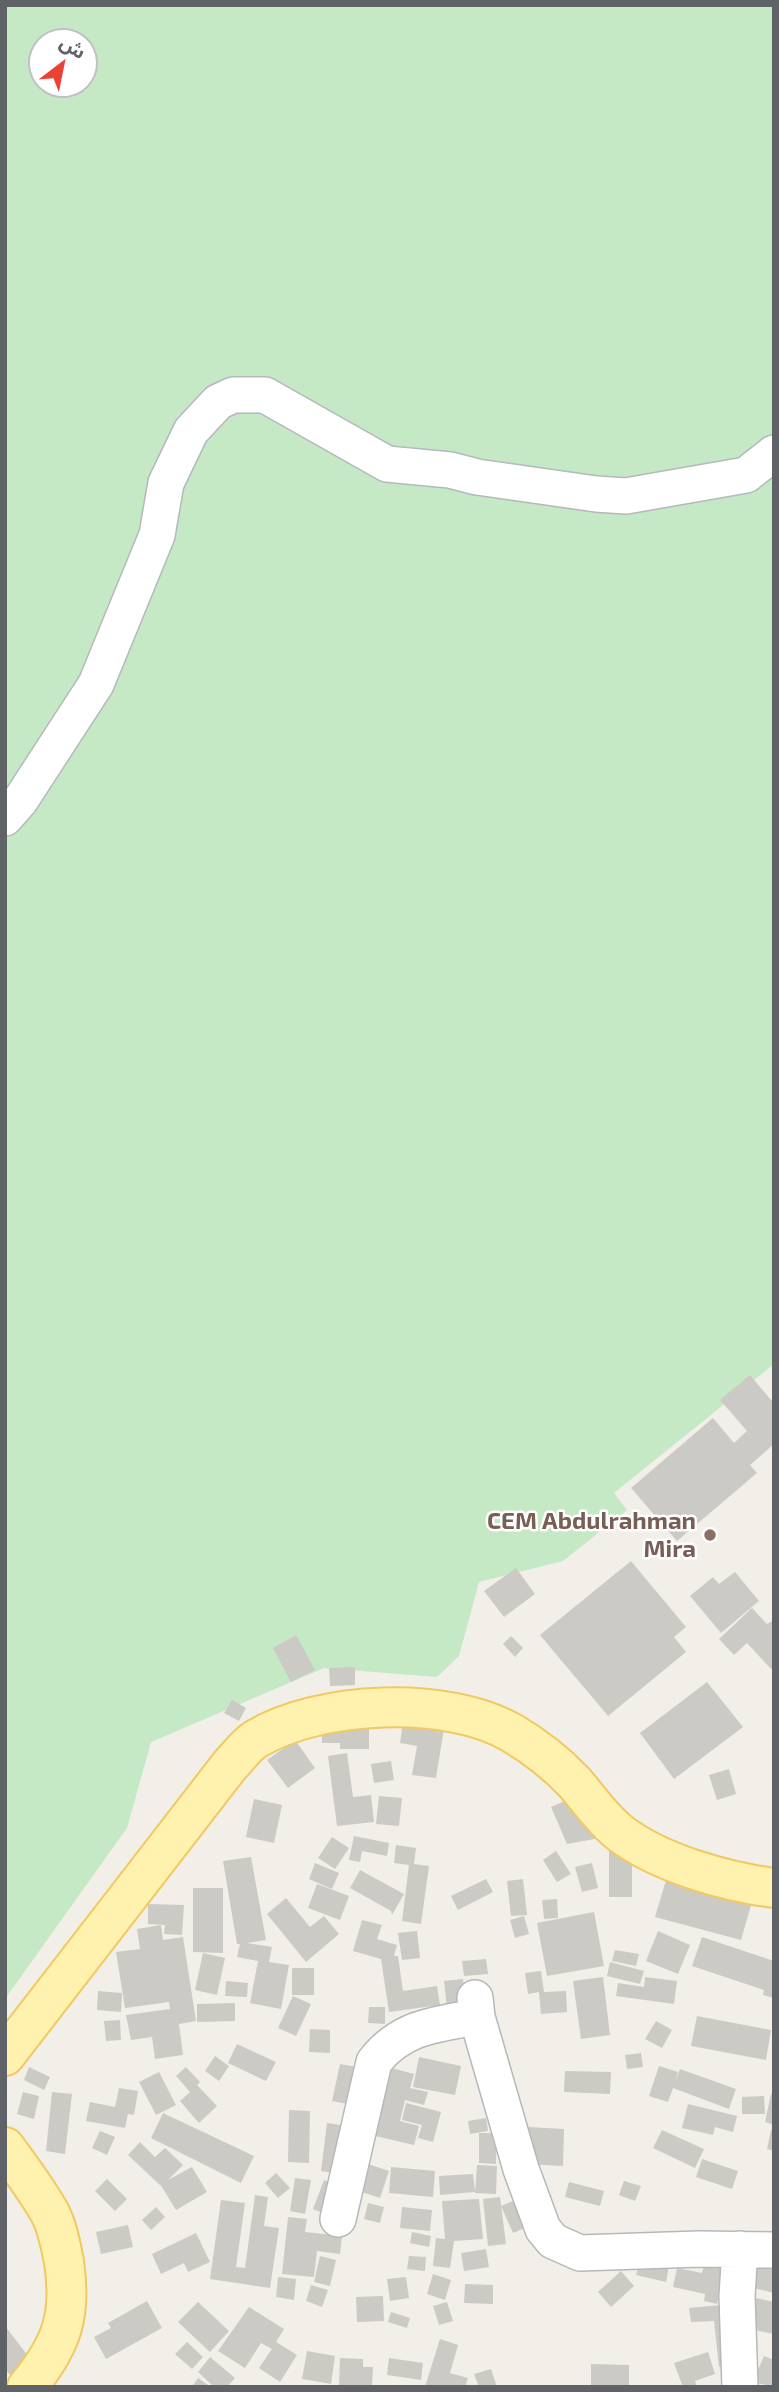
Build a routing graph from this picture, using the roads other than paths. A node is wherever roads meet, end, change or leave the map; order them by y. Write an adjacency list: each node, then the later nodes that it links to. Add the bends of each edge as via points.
1 (774, 453): 2 (street, via 746,475 626,496 596,494 387,464 265,395 233,395 218,402 191,431 166,483 157,535 96,684)
2 (5, 818)
3 (772, 1896): 4 (main road, via 655,1855 620,1833 545,1756 510,1732 478,1719 381,1706 308,1717 253,1741 230,1765)
4 (5, 2056)
5 (5, 2147): 8 (main road, via 51,2215 66,2280 68,2310 57,2343)
6 (338, 2219): 7 (street, via 374,2062 411,2030 476,2007 521,2169 543,2229 553,2241 580,2253)
7 (757, 2250): 9 (street, via 737,2296)
8 (27, 2387)
9 (740, 2387)

